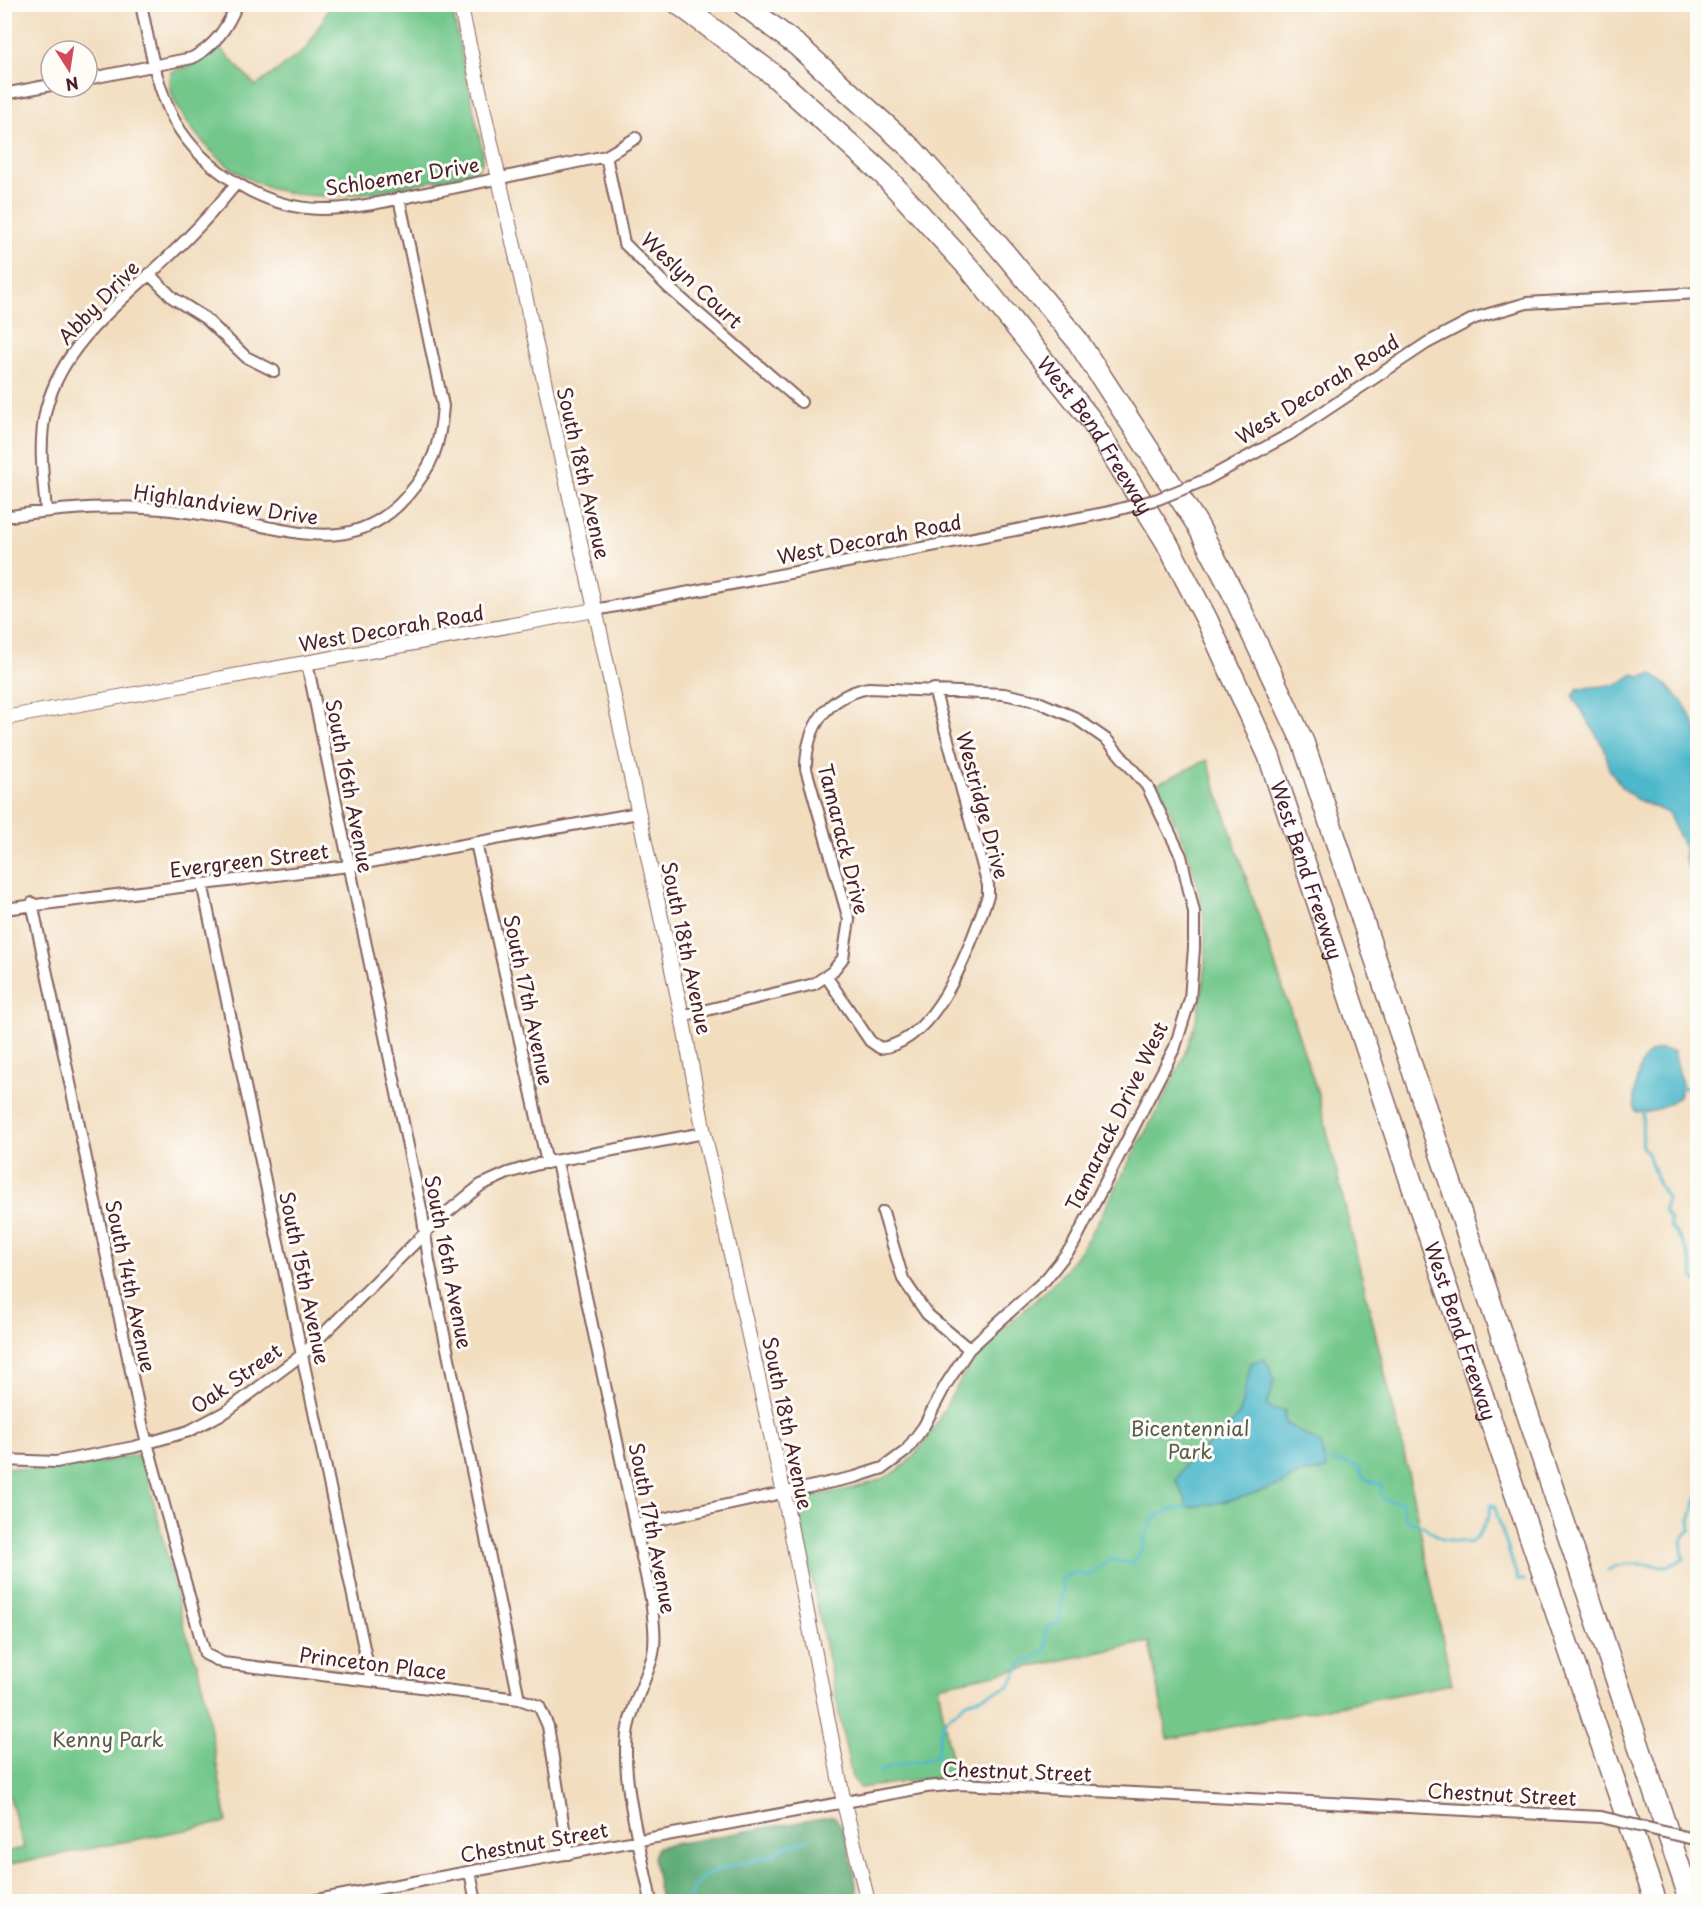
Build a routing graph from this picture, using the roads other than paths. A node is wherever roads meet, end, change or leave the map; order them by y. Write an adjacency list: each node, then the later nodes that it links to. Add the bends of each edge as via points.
1 (141, 4): 6 (street, Schloemer Drive)
2 (237, 4): 6 (street, via 221,35 204,51 192,58)
3 (460, 4): 12 (street, South 18th Avenue)
4 (679, 4): 56 (highway, West Bend Freeway, via 771,74 884,175 970,269 1091,420 1166,541 1207,620 1269,756)
5 (743, 4): 57 (highway, West Bend Freeway, via 798,46 913,150 1077,340 1197,524 1233,593 1302,742)
6 (156, 66): 7 (street); 13 (street, Schloemer Drive, via 175,121 192,145)
7 (99, 77)
8 (39, 87): 9 (street)
9 (4, 94)
10 (636, 138): 11 (street, Schloemer Drive)
11 (606, 156): 12 (street, Schloemer Drive); 18 (street, Weslyn Court, via 624,243 669,288)
12 (500, 178): 14 (street, Schloemer Drive); 21 (street, South 18th Avenue)
13 (236, 184): 14 (street, Schloemer Drive, via 266,197 320,209); 15 (street, Abby Drive, via 207,219)
14 (399, 198): 19 (street, Highlandview Drive, via 443,406 441,439 420,481 401,503 377,523 340,535 309,536 170,510)
15 (149, 274): 17 (street, via 246,357); 19 (street, Abby Drive, via 73,349 54,381 45,411 41,452)
16 (1698, 293): 21 (street, West Decorah Road, bridge, via 1527,303 1475,318 1428,343 1290,434 1205,480 1158,499 1105,513)
17 (274, 371)
18 (801, 402)
19 (46, 510): 20 (street, Highlandview Drive)
20 (4, 517)
21 (595, 610): 22 (street, West Decorah Road); 25 (street, South 18th Avenue)
22 (307, 663): 24 (street, West Decorah Road); 27 (street, South 16th Avenue)
23 (934, 689): 31 (street, Tamarack Drive, via 869,688 850,692 831,703 806,747 806,769 849,920 843,958); 31 (street, Westridge Drive, via 988,896 962,965 925,1022 892,1047 880,1048 870,1041); 37 (street, Tamarack Drive West, via 1004,694 1036,701 1074,717 1107,740 1147,786 1181,856 1194,912 1190,999 1175,1047 1073,1245 1046,1279)
24 (4, 718)
25 (638, 813): 26 (street, Evergreen Street); 32 (street, South 18th Avenue)
26 (476, 843): 27 (street, Evergreen Street); 34 (street, South 17th Avenue)
27 (348, 866): 28 (street, Evergreen Street); 36 (street, South 16th Avenue)
28 (202, 883): 29 (street, Evergreen Street); 38 (street, South 15th Avenue)
29 (32, 903): 30 (street, Evergreen Street); 39 (street, South 14th Avenue)
30 (4, 909)
31 (826, 976): 32 (street, Tamarack Drive, via 795,990)
32 (682, 1016): 33 (street, South 18th Avenue)
33 (704, 1133): 34 (street, Oak Street); 41 (street, South 18th Avenue)
34 (552, 1162): 36 (street, Oak Street, via 508,1173 481,1185); 42 (street, South 17th Avenue)
35 (883, 1212): 37 (street, via 903,1279 927,1314)
36 (425, 1234): 38 (street, Oak Street); 45 (street, South 16th Avenue)
37 (969, 1349): 41 (street, Tamarack Drive West, via 906,1451 883,1468)
38 (303, 1354): 39 (street, Oak Street, via 227,1411 189,1431); 44 (street, South 15th Avenue)
39 (147, 1444): 40 (street, Oak Street, via 56,1462); 43 (street, South 14th Avenue, via 205,1654)
40 (4, 1460)
41 (784, 1494): 42 (street, Tamarack Drive West); 46 (street, South 18th Avenue)
42 (635, 1525): 48 (street, South 17th Avenue, via 651,1599 654,1634 652,1657 628,1730 627,1774)
43 (223, 1663): 44 (street, Princeton Place)
44 (371, 1681): 45 (street, Princeton Place)
45 (519, 1699): 49 (street, via 539,1706 548,1726)
46 (844, 1803): 47 (street, Chestnut Street, bridge, via 960,1784 1601,1817); 48 (street, Chestnut Street); 55 (street, South 18th Avenue)
47 (1698, 1840)
48 (640, 1842): 49 (street, Chestnut Street); 54 (street, South 17th Avenue)
49 (568, 1854): 50 (street, Chestnut Street)
50 (470, 1872): 51 (street, Chestnut Street); 53 (street)
51 (330, 1899): 52 (street, Chestnut Street)
52 (306, 1902)
53 (476, 1902)
54 (651, 1902)
55 (868, 1902)
56 (1656, 1902)
57 (1691, 1902)

